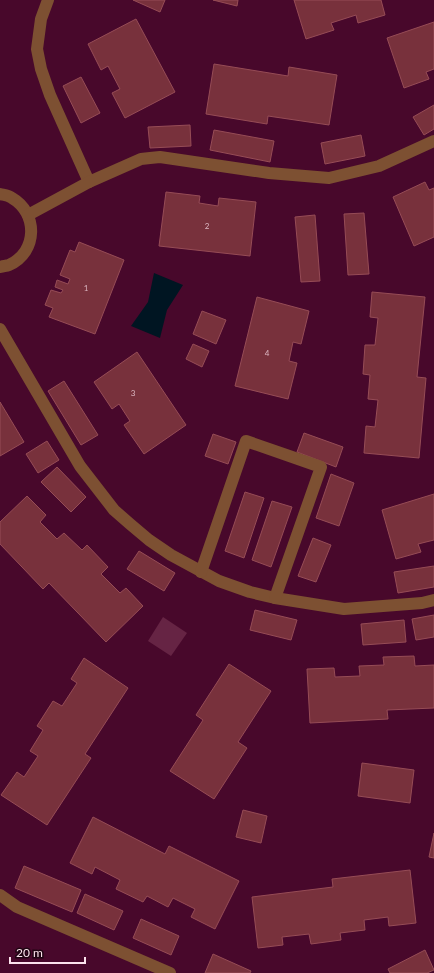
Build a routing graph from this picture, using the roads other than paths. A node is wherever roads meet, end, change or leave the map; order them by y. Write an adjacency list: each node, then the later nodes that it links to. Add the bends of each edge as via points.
1 (48, 0): 3 (lane, via 41,19 37,49 41,68 50,95)
2 (434, 141): 3 (lane, via 379,166 329,178 269,173 160,157 141,160)
3 (89, 182): 5 (lane)
4 (0, 194): 5 (lane, via 21,204)
5 (28, 215): 6 (lane, via 32,228 25,252 9,265)
6 (0, 267)
7 (0, 329): 8 (lane, via 80,466 114,510 171,556)
8 (201, 572): 9 (lane, via 232,586); 9 (lane, via 246,441 321,467)
9 (275, 598): 10 (lane, via 344,609)
10 (434, 600)
11 (0, 895): 12 (lane, via 17,907)
12 (170, 973)

